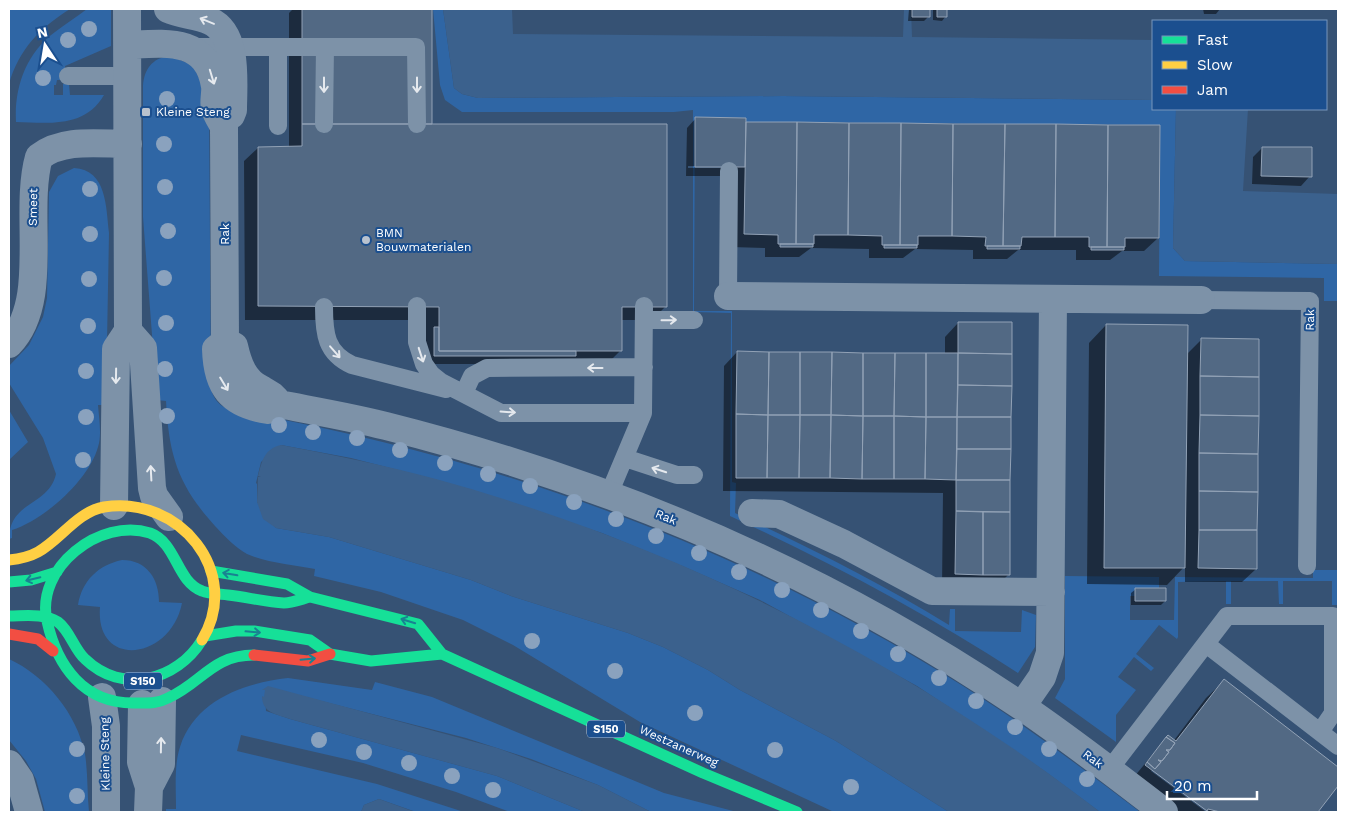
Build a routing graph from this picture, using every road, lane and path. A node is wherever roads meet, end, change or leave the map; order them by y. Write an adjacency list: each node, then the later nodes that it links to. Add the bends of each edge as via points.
1 (127, 9): 3 (street)
2 (168, 9): 5 (street, Rak, one-way to 2, via 220,28 210,21)
3 (128, 45): 4 (street, Rak, via 165,43); 9 (street)
4 (186, 47): 5 (lane); 13 (street, Rak, one-way to 13, via 206,62 212,74 215,109)
5 (229, 47): 6 (lane); 13 (street, Rak, via 233,110)
6 (278, 47): 7 (lane); 12 (lane)
7 (325, 47): 10 (lane, one-way to 10); 11 (lane, one-way to 11, via 416,47)
8 (68, 76): 9 (lane)
9 (128, 76): 14 (street)
10 (324, 124)
11 (417, 124)
12 (278, 126)
13 (224, 127): 29 (street, Rak, via 225,342 234,346 244,375 256,386 272,393 279,404 384,425)
14 (128, 144): 22 (street); 23 (street, Smeet, via 70,144 48,150 39,157 32,195 31,297 24,322)
15 (729, 171): 16 (lane, Rak)
16 (728, 296): 17 (street, Rak)
17 (1053, 300): 18 (street, Rak); 38 (street)
18 (1201, 300): 34 (lane, Rak, via 1310,301)
19 (417, 306): 25 (lane, one-way to 25, via 418,342 424,364 440,382)
20 (324, 307): 25 (lane, one-way to 25, via 325,337 330,348 343,361)
21 (694, 320): 24 (lane, one-way to 21, via 644,313)
22 (128, 331): 31 (street, one-way to 22, via 152,488 143,348); 32 (street, one-way to 32, via 116,349)
23 (9, 344)
24 (644, 368): 25 (lane, one-way to 25, via 487,368 472,376); 26 (lane)
25 (464, 393): 26 (lane, one-way to 26, via 501,413)
26 (643, 413): 27 (lane)
27 (625, 458): 28 (lane, one-way to 27, via 676,475); 29 (lane)
28 (694, 475)
29 (609, 494): 51 (street, Rak, via 743,550 841,598)
30 (752, 513): 38 (street, via 779,514 932,591)
31 (169, 517): 32 (main road, S150, via 137,506); 35 (main road, S150, via 191,536)
32 (112, 519): 33 (main road, S150, via 102,507 81,517 28,557); 36 (main road, S150, via 66,558); 39 (main road, S150, via 161,538 173,550 194,587)
33 (9, 560)
34 (1307, 566)
35 (211, 571): 39 (main road, S150); 40 (main road, Westzanerweg / S150, one-way to 35, via 287,584)
36 (57, 572): 37 (main road, one-way to 37, via 31,580); 42 (main road, S150)
37 (9, 582)
38 (1051, 592): 51 (street, via 1048,664)
39 (216, 594): 40 (main road, Westzanerweg / S150, via 286,602); 44 (main road, S150)
40 (310, 597): 48 (main road, Westzanerweg / S150, one-way to 40, via 418,624)
41 (9, 616): 42 (main road)
42 (46, 617): 46 (main road, S150); 49 (main road, S150, via 58,622 77,652 95,668 132,681)
43 (9, 634): 46 (main road, S150, via 38,639)
44 (205, 636): 47 (main road, S150, one-way to 47, via 254,631 310,640); 49 (main road, S150, via 197,650 169,673)
45 (1206, 644): 52 (lane); 52 (lane, via 1227,616 1333,616 1333,713); 55 (lane)
46 (53, 651): 50 (main road, S150, via 71,676)
47 (330, 654): 48 (main road, S150, via 371,661); 49 (main road, S150, one-way to 47, via 179,694 224,660 260,655 308,661)
48 (442, 654): 59 (main road, Westzanerweg / S150, via 703,773)
49 (150, 695): 50 (main road, S150, via 120,703); 56 (street, one-way to 49, via 141,762)
50 (102, 697): 58 (street, Kleine Steng, via 106,726)
51 (1022, 706): 55 (street, Rak)
52 (1320, 732): 53 (lane)
53 (1338, 746)
54 (9, 764): 57 (street, via 20,780)
55 (1109, 770): 60 (street, Rak)
56 (148, 800)
57 (29, 812)
58 (106, 812)
59 (797, 812)
60 (1164, 812)

